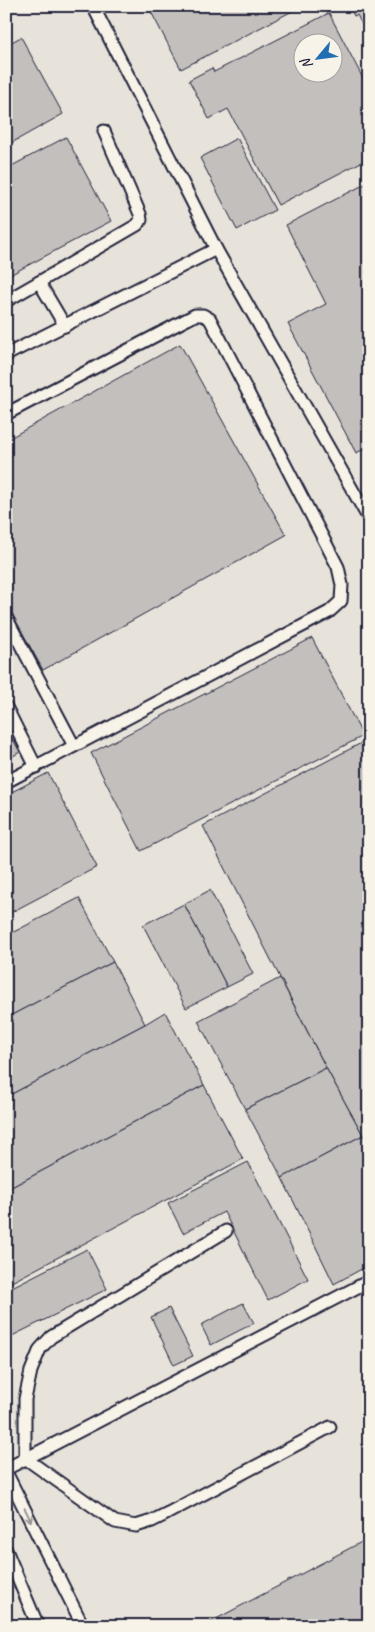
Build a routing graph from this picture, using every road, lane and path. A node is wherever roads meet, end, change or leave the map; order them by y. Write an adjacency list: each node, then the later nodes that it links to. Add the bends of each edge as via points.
1 (93, 6): 3 (lane)
2 (104, 131): 4 (lane, via 140,220 137,225)
3 (216, 249): 6 (lane); 9 (lane)
4 (39, 282): 5 (lane); 6 (lane)
5 (6, 301)
6 (65, 326): 7 (lane)
7 (6, 355)
8 (6, 414): 12 (lane, via 195,315 203,315 210,319 338,567 342,585 341,601 329,612)
9 (369, 519)
10 (6, 617): 12 (lane)
11 (6, 707): 13 (lane)
12 (74, 746): 13 (lane)
13 (36, 767): 14 (lane)
14 (6, 782)
15 (226, 1231): 18 (lane, via 51,1337 40,1349 25,1399)
16 (369, 1281): 18 (lane)
17 (330, 1428): 18 (lane, via 168,1513 136,1526 116,1522)
18 (25, 1458): 19 (lane)
19 (6, 1470): 22 (lane, one-way to 22)
20 (8, 1557): 21 (lane)
21 (38, 1626)
22 (83, 1626)

